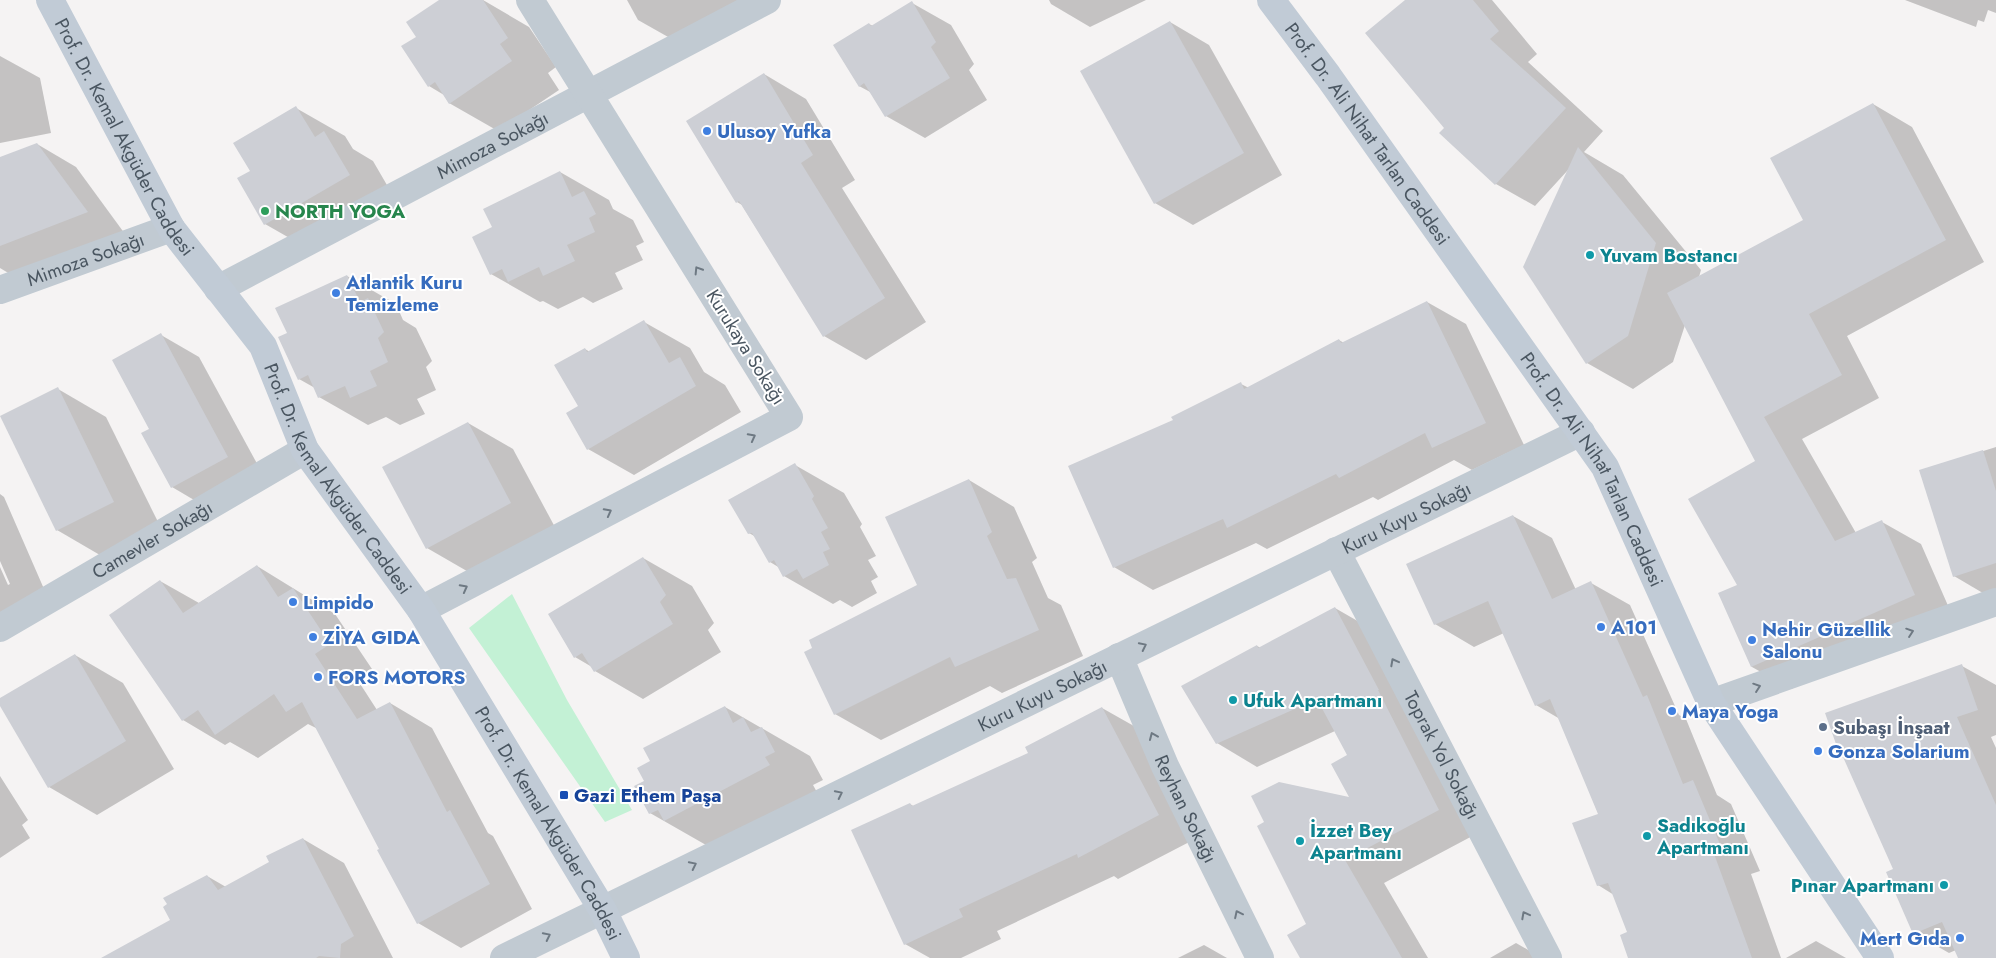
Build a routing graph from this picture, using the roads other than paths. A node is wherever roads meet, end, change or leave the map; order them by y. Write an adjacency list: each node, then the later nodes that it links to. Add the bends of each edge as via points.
1 (50, 0): 6 (street, Prof. Dr. Kemal Akgüder Caddesi)
2 (530, 0): 5 (street, Kurukaya Sokağı)
3 (767, 0): 5 (street, Mimoza Sokağı)
4 (1271, 0): 9 (street, Prof. Dr. Ali Nihat Tarlan Caddesi)
5 (588, 94): 7 (street, Mimoza Sokağı); 13 (street, Kurukaya Sokağı, one-way to 5, via 789,417)
6 (171, 228): 7 (street, Prof. Dr. Kemal Akgüder Caddesi); 8 (street, Mimoza Sokağı)
7 (218, 289): 10 (street, Prof. Dr. Kemal Akgüder Caddesi, via 263,346)
8 (0, 290)
9 (1581, 432): 11 (street, Kuru Kuyu Sokağı); 16 (street, Prof. Dr. Ali Nihat Tarlan Caddesi, via 1605,467)
10 (305, 450): 13 (street, Prof. Dr. Kemal Akgüder Caddesi); 14 (street, Camevler Sokağı)
11 (1336, 551): 15 (street, Kuru Kuyu Sokağı, one-way to 11); 21 (street, Toprak Yol Sokağı, one-way to 11)
12 (1996, 602): 16 (street, one-way to 12)
13 (421, 610): 17 (street, Prof. Dr. Kemal Akgüder Caddesi)
14 (0, 628)
15 (1119, 657): 17 (street, Kuru Kuyu Sokağı, one-way to 15); 20 (street, Reyhan Sokağı, one-way to 15, via 1165,766)
16 (1711, 703): 22 (street, Prof. Dr. Ali Nihat Tarlan Caddesi)
17 (602, 910): 18 (street, Kuru Kuyu Sokağı, one-way to 17); 19 (street, Prof. Dr. Kemal Akgüder Caddesi)
18 (504, 958)
19 (626, 958)
20 (1260, 958)
21 (1548, 958)
22 (1880, 958)

